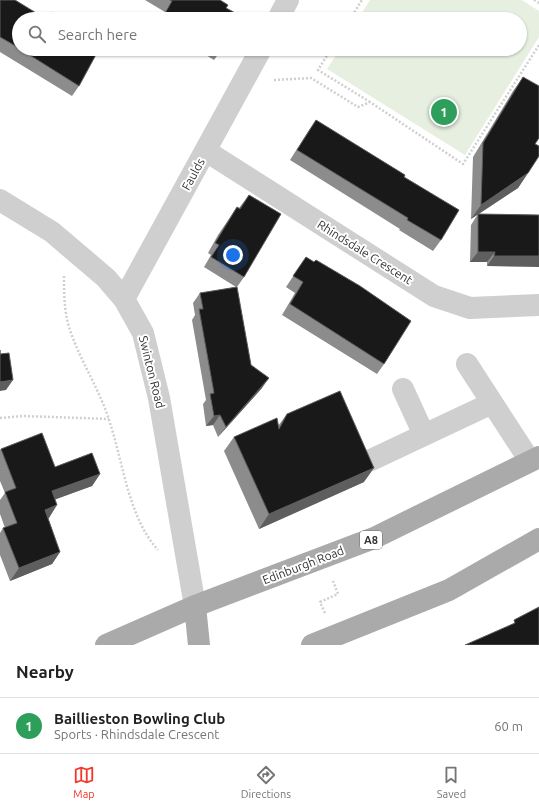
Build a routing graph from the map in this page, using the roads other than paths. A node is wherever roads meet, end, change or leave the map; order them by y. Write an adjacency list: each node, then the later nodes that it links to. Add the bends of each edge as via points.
1 (288, 0): 2 (street)
2 (282, 12)
3 (258, 56): 4 (street, Faulds)
4 (206, 151): 6 (street, Faulds); 7 (street, Rhindsdale Crescent, via 434,296 470,308)
5 (0, 200): 6 (street, Swinton Road, via 52,232 106,278)
6 (124, 299): 15 (street, Swinton Road, via 143,333 159,398)
7 (539, 305)
8 (467, 364): 10 (street)
9 (403, 389): 11 (street)
10 (492, 403): 11 (street); 12 (street)
11 (424, 435): 13 (street)
12 (534, 459): 15 (main road, Edinburgh Road / A8, via 374,538)
13 (371, 460)
14 (539, 539): 18 (main road, via 449,590)
15 (195, 606): 16 (main road, Edinburgh Road / A8); 17 (main road)
16 (106, 645)
17 (199, 645)
18 (312, 645)

